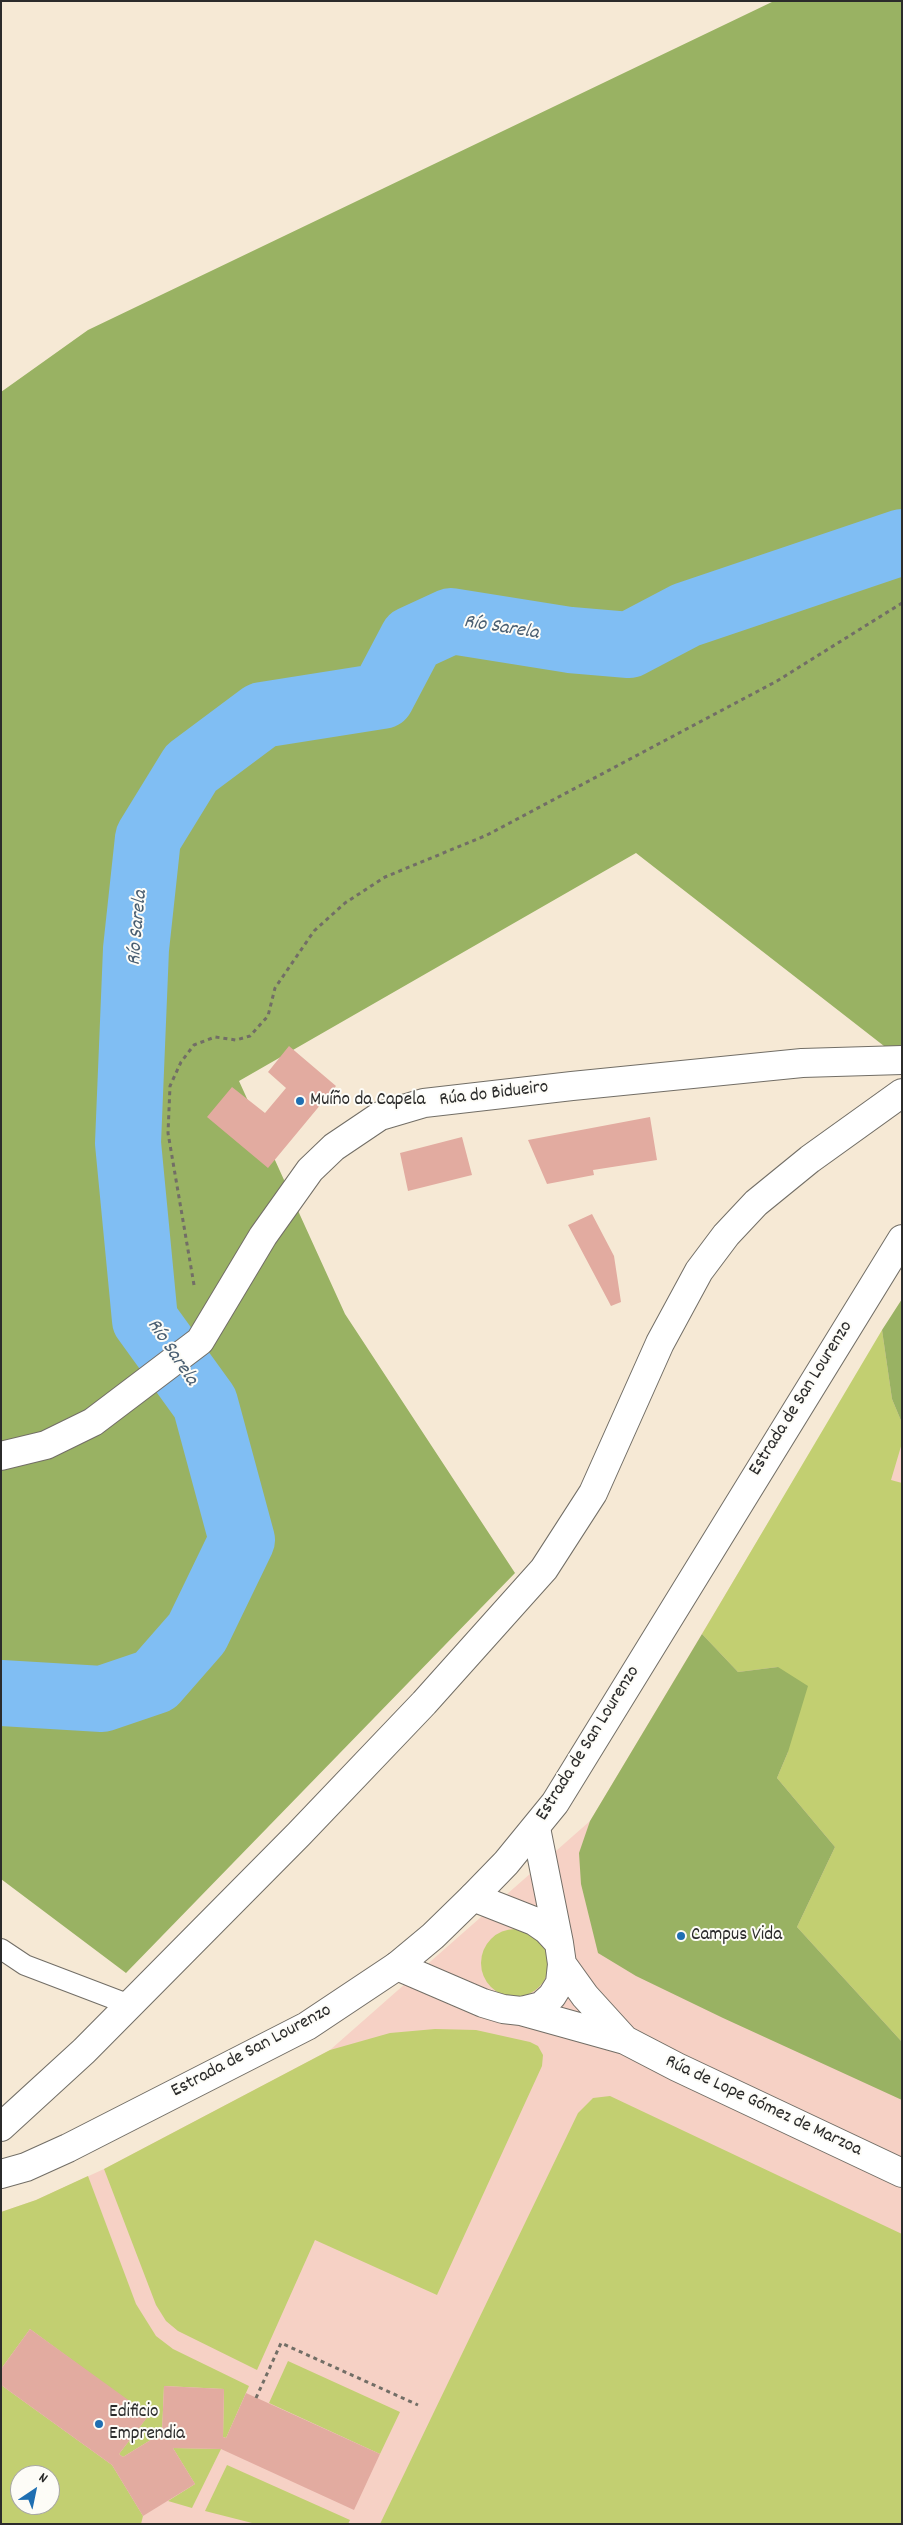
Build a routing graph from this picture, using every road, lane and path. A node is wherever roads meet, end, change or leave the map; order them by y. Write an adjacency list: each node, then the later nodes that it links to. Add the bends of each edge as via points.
1 (902, 604): 5 (path, via 777,681 487,835 385,877 345,903 314,931 275,988 268,1016 250,1036 236,1040 215,1037 194,1046 181,1062 170,1086 168,1133)
2 (902, 1060): 6 (street, Rúa do Bidueiro, via 802,1063 572,1086 424,1103 380,1116 334,1147 310,1170 263,1236 200,1341 93,1422 46,1446)
3 (902, 1093): 12 (street, via 810,1159 756,1203 726,1235 699,1271 660,1344 593,1493 544,1569 424,1703)
4 (902, 1239): 7 (street, Estrada de San Lourenzo, via 555,1803)
5 (195, 1291)
6 (1, 1456)
7 (536, 1828): 8 (street, Estrada de San Lourenzo); 10 (street, Rúa de Lope Gómez de Marzoa)
8 (474, 1897): 10 (street, Rúa de Lope Gómez de Marzoa, via 534,1921 547,1930); 11 (street, Estrada de San Lourenzo)
9 (1, 1949): 12 (lane, via 25,1966)
10 (561, 1954): 13 (street, Rúa de Lope Gómez de Marzoa, via 560,1983 552,1996 541,2006); 14 (street, Rúa de Lope Gómez de Marzoa, via 585,1996)
11 (397, 1966): 13 (street, Rúa de Lope Gómez de Marzoa, via 483,2003); 17 (street, Estrada de San Lourenzo, via 307,2026 68,2148 26,2167)
12 (130, 2005): 15 (street)
13 (521, 2011): 14 (street, Rúa de Lope Gómez de Marzoa)
14 (625, 2040): 16 (street, Rúa de Lope Gómez de Marzoa)
15 (1, 2127)
16 (902, 2173)
17 (1, 2174)
18 (256, 2398): 19 (path, via 282,2343)
19 (418, 2405)

